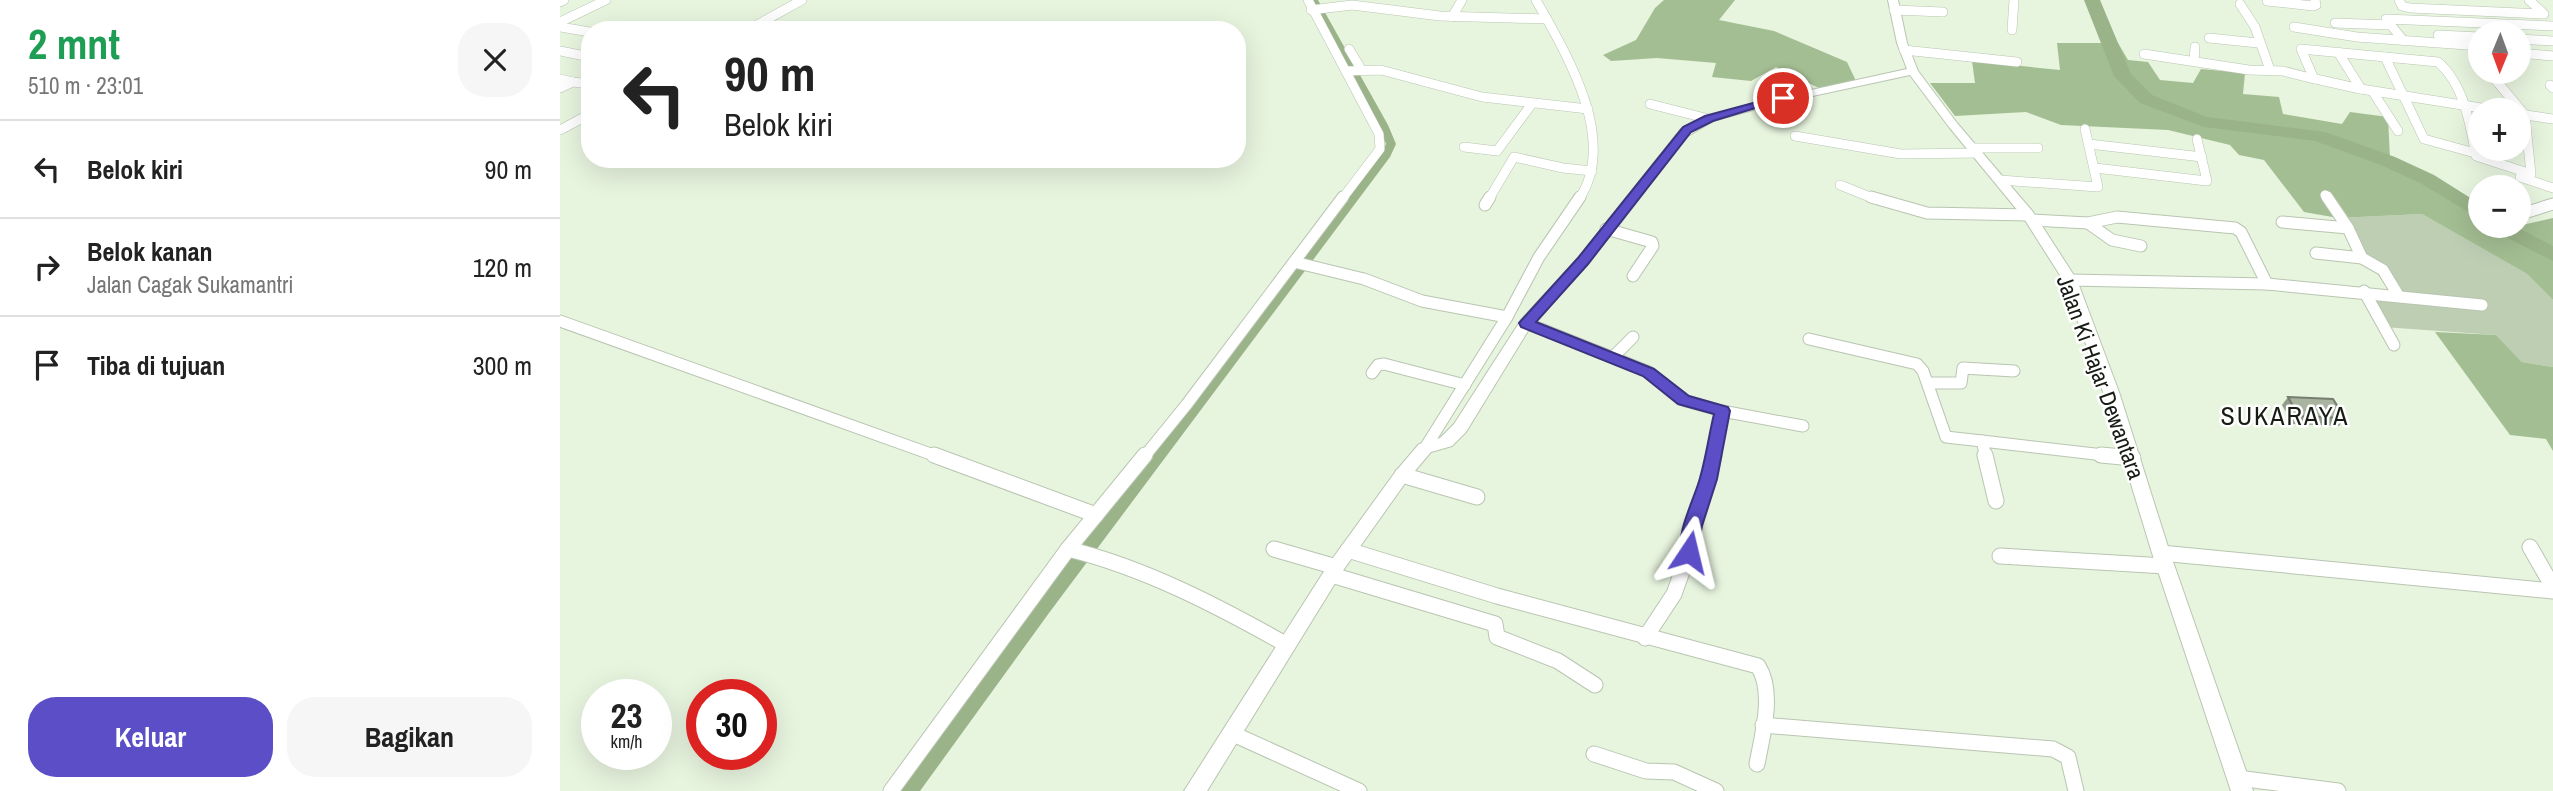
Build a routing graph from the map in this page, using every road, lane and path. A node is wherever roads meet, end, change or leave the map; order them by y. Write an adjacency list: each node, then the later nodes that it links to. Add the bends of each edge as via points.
1 (606, 0): 21 (street)
2 (803, 0): 17 (street)
3 (815, 0): 18 (street)
4 (1462, 0): 15 (street)
5 (1536, 0): 16 (street)
6 (2014, 0): 27 (street)
7 (2315, 0): 10 (street, via 2314,6)
8 (2399, 0): 9 (street, via 2410,8 2544,14)
9 (2529, 0)
10 (2267, 1)
11 (2240, 4): 33 (street, via 2255,21)
12 (1894, 5): 14 (street); 37 (street, Jalan Ki Hajar Dewantara)
13 (1317, 6): 15 (street, via 1352,5); 49 (street)
14 (1943, 12)
15 (1452, 17): 16 (street)
16 (1547, 19): 65 (street, via 1572,64)
17 (764, 21)
18 (777, 21)
19 (2335, 23): 25 (street)
20 (2468, 23): 25 (street, via 2386,19)
21 (560, 24): 26 (street)
22 (2531, 25): 23 (street)
23 (2553, 26)
24 (2294, 27): 30 (street)
25 (2394, 28): 28 (street); 30 (street)
26 (581, 30)
27 (2012, 30)
28 (2468, 36)
29 (2209, 38): 33 (street)
30 (2403, 40): 34 (street)
31 (2531, 40): 32 (street)
32 (2553, 41)
33 (2258, 43): 48 (street)
34 (2468, 45)
35 (2195, 47): 45 (street)
36 (1349, 49): 47 (street)
37 (1904, 50): 46 (street); 50 (street, Jalan Ki Hajar Dewantara)
38 (560, 51): 42 (street)
39 (2338, 52): 44 (street); 52 (street, via 2300,50); 57 (street)
40 (2144, 54): 45 (street)
41 (2531, 54): 43 (street)
42 (581, 55)
43 (2553, 55)
44 (2385, 57): 59 (street); 63 (street, via 2443,65)
45 (2194, 61): 48 (street)
46 (2017, 62)
47 (1360, 69): 49 (street); 62 (street, via 1385,69 1478,96)
48 (2270, 70): 52 (street)
49 (1348, 71): 104 (street, via 1379,134 1380,149)
50 (1913, 71): 69 (street, via 1807,92); 82 (street, Jalan Ki Hajar Dewantara)
51 (560, 79): 53 (street)
52 (2316, 79): 57 (street)
53 (573, 82): 54 (street); 56 (street)
54 (581, 83)
55 (2498, 84): 60 (street)
56 (560, 88)
57 (2361, 89): 58 (street)
58 (2373, 92): 59 (street); 75 (street)
59 (2404, 97): 63 (street); 83 (street, via 2424,139)
60 (2509, 98)
61 (1650, 104): 69 (street)
62 (1531, 105): 65 (street); 80 (street, via 1497,151)
63 (2465, 106): 64 (street); 71 (street)
64 (2468, 106)
65 (1588, 109): 88 (street)
66 (581, 110): 72 (street)
67 (2531, 116): 70 (street)
68 (581, 119): 74 (street)
69 (1709, 119): 100 (street, via 1684,133)
70 (2553, 119)
71 (2468, 120)
72 (560, 121)
73 (2085, 129): 79 (street)
74 (560, 130)
75 (2398, 131)
76 (1795, 136): 82 (street, via 1901,154)
77 (2197, 139): 84 (street)
78 (2419, 142): 91 (street)
79 (2089, 144): 84 (street); 87 (street)
80 (1464, 147)
81 (2038, 149): 82 (street)
82 (1976, 150): 89 (street, Jalan Ki Hajar Dewantara)
83 (2468, 151)
84 (2202, 157): 87 (street, via 2207,181)
85 (2488, 161): 86 (street, via 2530,174)
86 (2528, 161)
87 (2095, 168): 89 (street, via 2098,185 2094,187)
88 (1592, 171): 94 (street, via 1514,157); 111 (street, via 1587,189 1539,257)
89 (2000, 180): 96 (street, Jalan Ki Hajar Dewantara)
90 (1840, 184): 96 (street, via 1927,214)
91 (2553, 188)
92 (2325, 195): 99 (street)
93 (2553, 204): 95 (street)
94 (1485, 205)
95 (2531, 211)
96 (2030, 217): 98 (street); 106 (street, Jalan Ki Hajar Dewantara)
97 (2282, 222): 99 (street)
98 (2088, 223): 101 (street, via 2112,240); 107 (street, via 2117,218 2235,228)
99 (2348, 228): 103 (street)
100 (1606, 229): 105 (street, via 1652,242); 113 (street)
101 (2141, 246)
102 (2316, 254): 103 (street)
103 (2362, 258): 109 (street, via 2383,270)
104 (1301, 263): 111 (street, via 1364,279 1422,301); 130 (street)
105 (1633, 276)
106 (2070, 280): 107 (street); 126 (street, Jalan Ki Hajar Dewantara)
107 (2267, 284): 108 (street)
108 (2364, 291): 109 (street); 116 (street)
109 (2398, 295): 110 (street)
110 (2482, 305)
111 (1507, 317): 121 (street)
112 (560, 321): 130 (street, via 760,390)
113 (1526, 323): 117 (street); 125 (street, via 1460,428 1446,442)
114 (1633, 337): 117 (street)
115 (1809, 339): 120 (street, via 1917,364)
116 (2394, 345)
117 (1613, 357): 122 (street, via 1649,372 1684,400)
118 (2014, 371): 120 (street, via 1963,368 1961,383)
119 (1372, 373): 121 (street, via 1384,364)
120 (1928, 383): 124 (street, via 1946,438)
121 (1465, 385): 125 (street)
122 (1722, 411): 123 (street); 140 (street, via 1689,552 1674,594)
123 (1803, 426)
124 (1982, 441): 126 (street); 129 (street)
125 (1425, 449): 127 (street)
126 (2133, 458): 137 (street, Jalan Ki Hajar Dewantara)
127 (1402, 475): 128 (street); 134 (street)
128 (1477, 497)
129 (1996, 502)
130 (1096, 516): 133 (street)
131 (2530, 547): 139 (street)
132 (1275, 549): 138 (street)
133 (1071, 550): 135 (street); 148 (street)
134 (1348, 550): 138 (street); 140 (street)
135 (1096, 556): 141 (street, via 1221,608)
136 (2000, 556): 137 (street)
137 (2163, 560): 139 (street); 147 (street, Jalan Ki Hajar Dewantara)
138 (1334, 571): 141 (street); 142 (street, via 1493,624 1497,637 1558,661)
139 (2553, 589)
140 (1645, 638): 143 (street, via 1758,666 1765,675)
141 (1287, 645): 144 (street)
142 (1595, 685)
143 (1763, 725): 146 (street); 152 (street, via 2053,749 2068,757)
144 (1231, 733): 149 (street); 150 (street)
145 (1594, 754): 151 (street, via 1646,771 1655,767 1678,771)
146 (1757, 764)
147 (2240, 785): 153 (street)
148 (891, 791)
149 (1195, 791)
150 (1359, 791)
151 (1716, 791)
152 (2076, 791)
153 (2338, 791)

